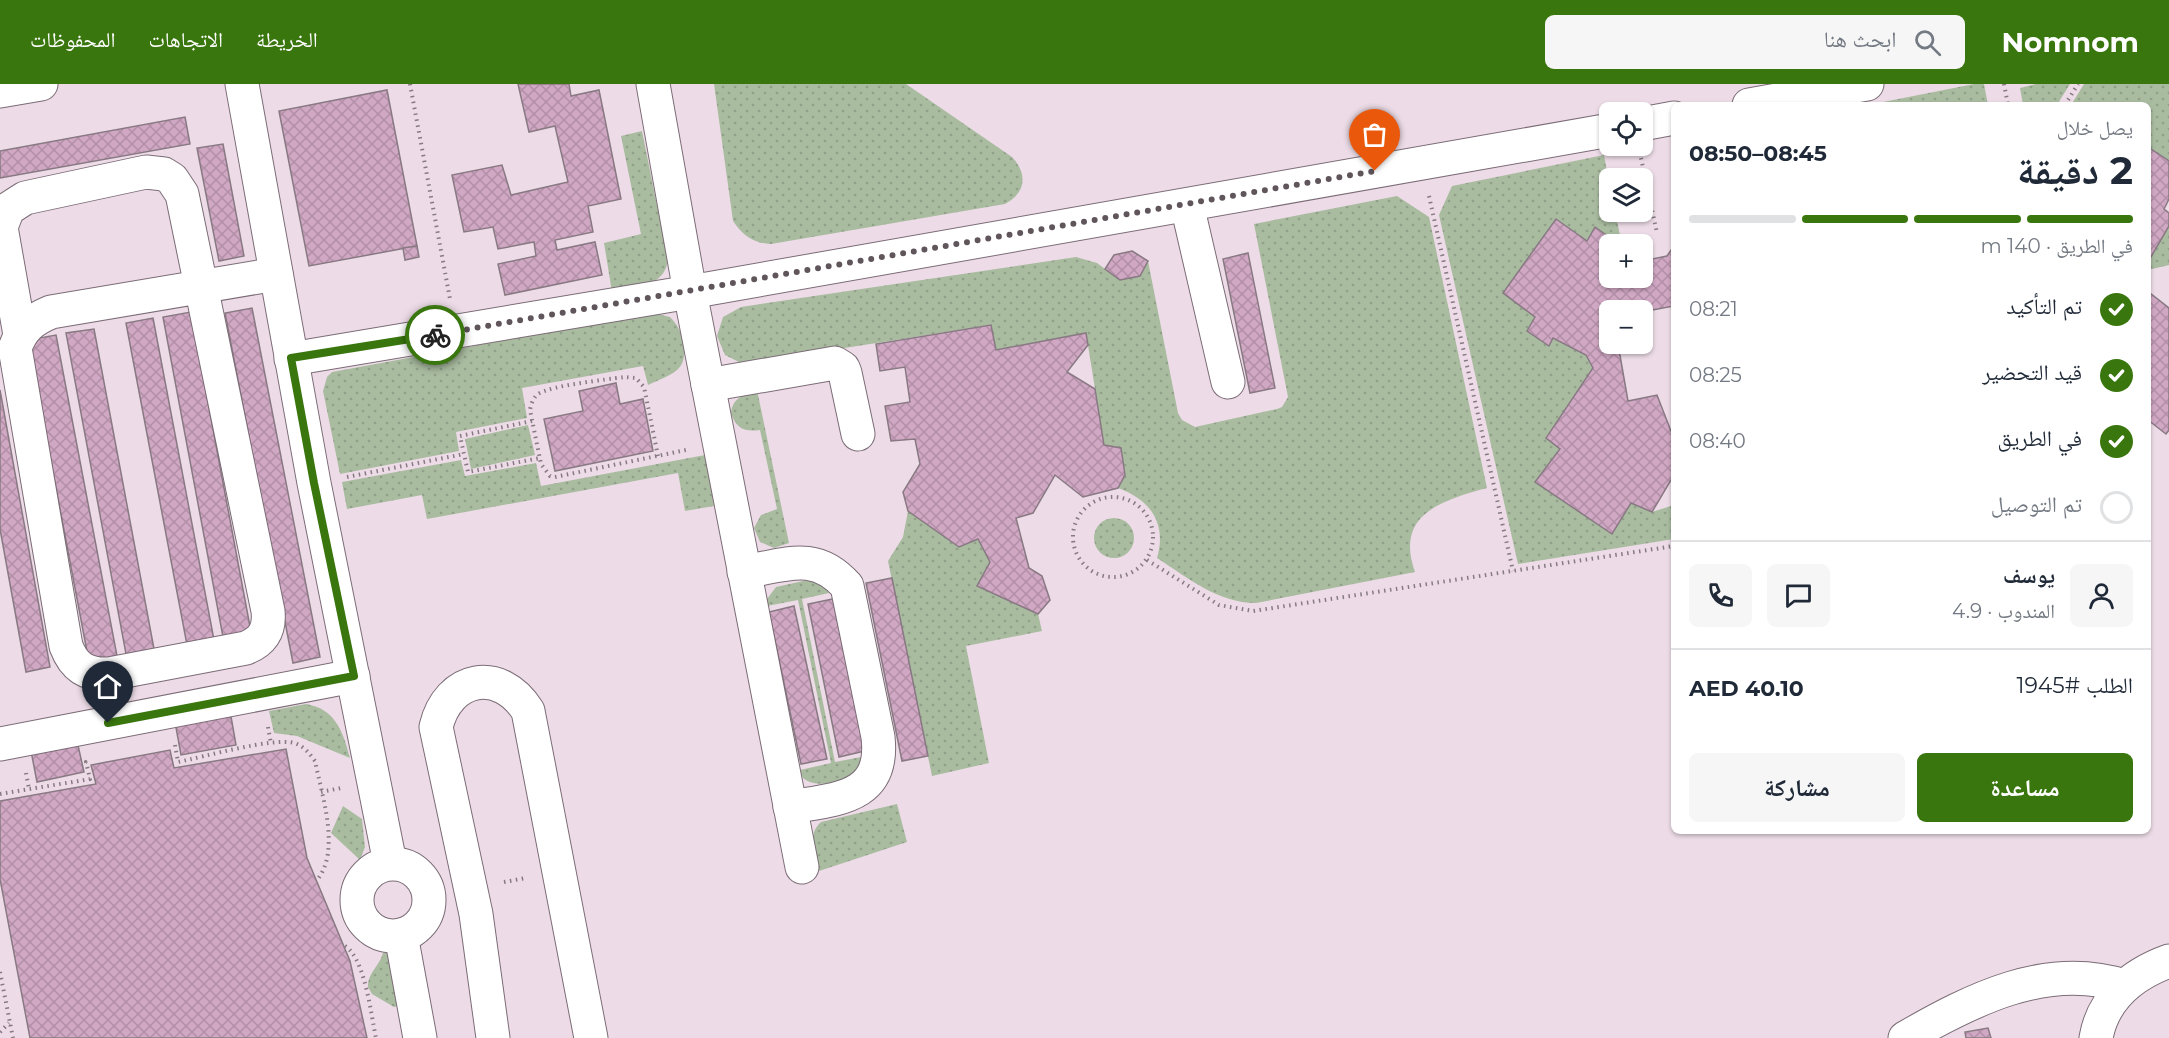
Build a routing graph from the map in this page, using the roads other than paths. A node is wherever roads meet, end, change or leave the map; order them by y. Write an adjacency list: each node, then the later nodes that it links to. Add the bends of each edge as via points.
1 (41, 84): 5 (street)
2 (242, 84): 11 (street)
3 (653, 84): 13 (street)
4 (1868, 84): 6 (street)
5 (0, 91)
6 (1766, 102)
7 (1671, 119): 8 (street)
8 (1653, 122)
9 (1599, 132): 10 (street)
10 (1188, 205): 13 (street); 16 (street)
11 (276, 274): 12 (street); 15 (street)
12 (201, 288): 14 (street, via 51,312 33,320); 14 (street, via 182,194 164,174 146,172 25,198 8,209 1,227); 14 (street, via 268,611 269,621 262,638 246,648 94,675 81,670 71,659 16,362 15,348)
13 (690, 292): 15 (street); 17 (street)
14 (20, 335)
15 (291, 358): 20 (street)
16 (1228, 382)
17 (708, 385): 18 (street, via 835,363 845,373); 19 (street)
18 (858, 434)
19 (744, 572): 22 (street); 22 (street, via 817,563 834,572 847,586 876,726 880,754 876,771 865,786 851,796)
20 (354, 676): 21 (street); 24 (street)
21 (0, 744)
22 (790, 807): 25 (street)
23 (458, 823): 26 (street, via 448,849); 28 (street); 34 (street, via 436,727 448,698 460,688 492,682 507,688 528,711)
24 (390, 863): 26 (street, via 414,870); 27 (street, via 363,879 356,900 363,920 370,928 390,936)
25 (801, 867)
26 (423, 878): 27 (street, via 429,903)
27 (413, 926): 28 (street, via 452,920); 32 (street)
28 (480, 941): 33 (street)
29 (2169, 961): 31 (street)
30 (2169, 979): 37 (street, via 2138,999 2121,1019)
31 (2124, 986): 35 (street, via 2084,977 2034,981 1978,1000); 36 (street, via 2111,1000)
32 (420, 1038)
33 (493, 1038)
34 (591, 1038)
35 (1905, 1038)
36 (2096, 1038)
37 (2112, 1038)

